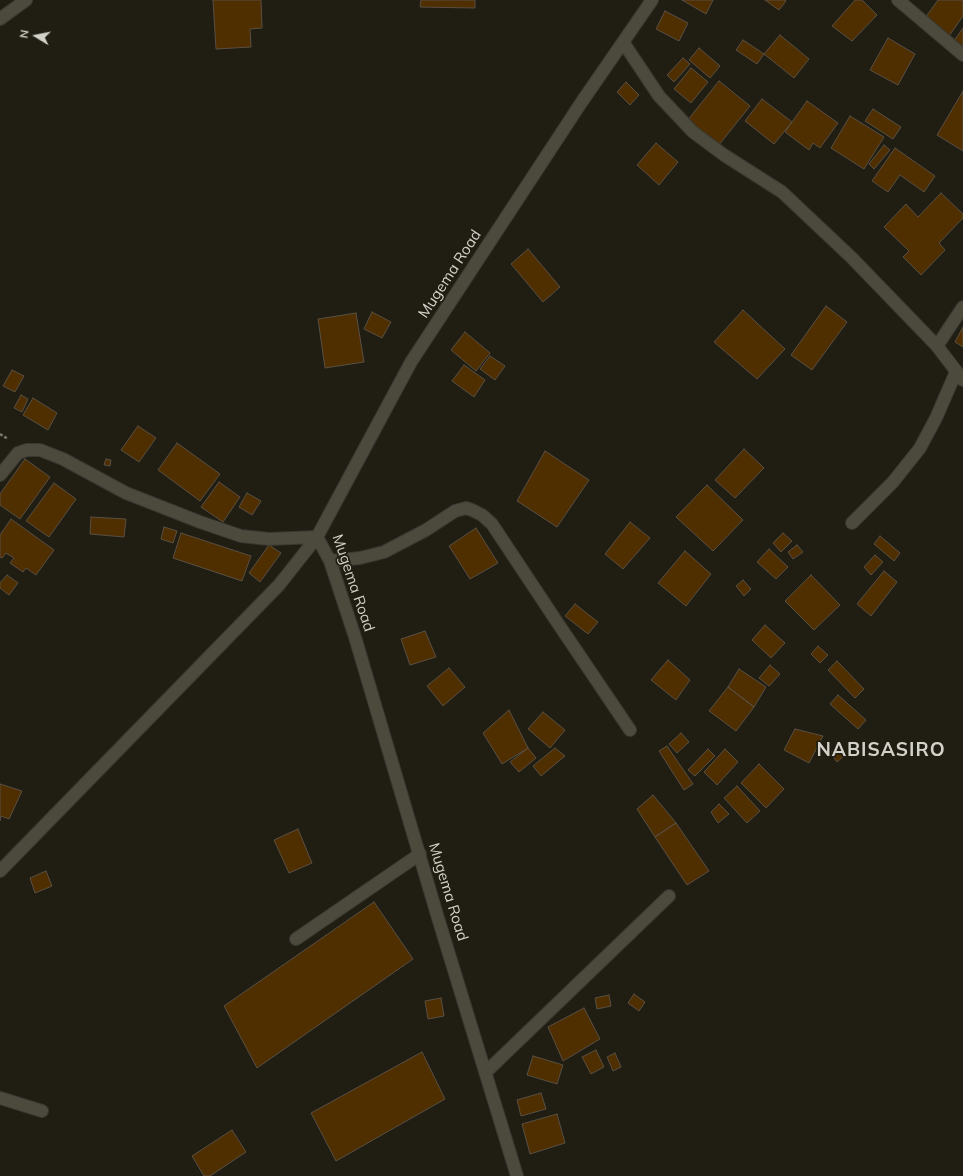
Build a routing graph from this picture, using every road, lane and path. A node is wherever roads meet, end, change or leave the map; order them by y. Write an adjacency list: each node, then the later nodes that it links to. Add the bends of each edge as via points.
1 (26, 0): 4 (street)
2 (652, 0): 5 (street, Mugema Road)
3 (898, 0): 6 (street)
4 (0, 19)
5 (623, 42): 8 (street, via 659,96 693,132 782,192 852,258); 12 (street, Mugema Road, via 411,362)
6 (963, 55)
7 (963, 308): 8 (street)
8 (937, 346): 9 (street)
9 (960, 376): 11 (street, via 920,448 894,482)
10 (0, 475): 12 (street, via 18,453 40,450 63,459 126,493 241,536 270,539)
11 (852, 523)
12 (316, 537): 13 (street, Mugema Road); 16 (street, via 278,585)
13 (330, 561): 14 (street, via 384,552 455,511 466,508 482,515 492,524); 15 (street, Mugema Road)
14 (630, 730)
15 (420, 854): 18 (street); 19 (street, Mugema Road)
16 (0, 871)
17 (669, 896): 19 (street)
18 (296, 939)
19 (486, 1072): 22 (street, Mugema Road)
20 (0, 1098): 21 (street)
21 (42, 1111)
22 (517, 1176)

